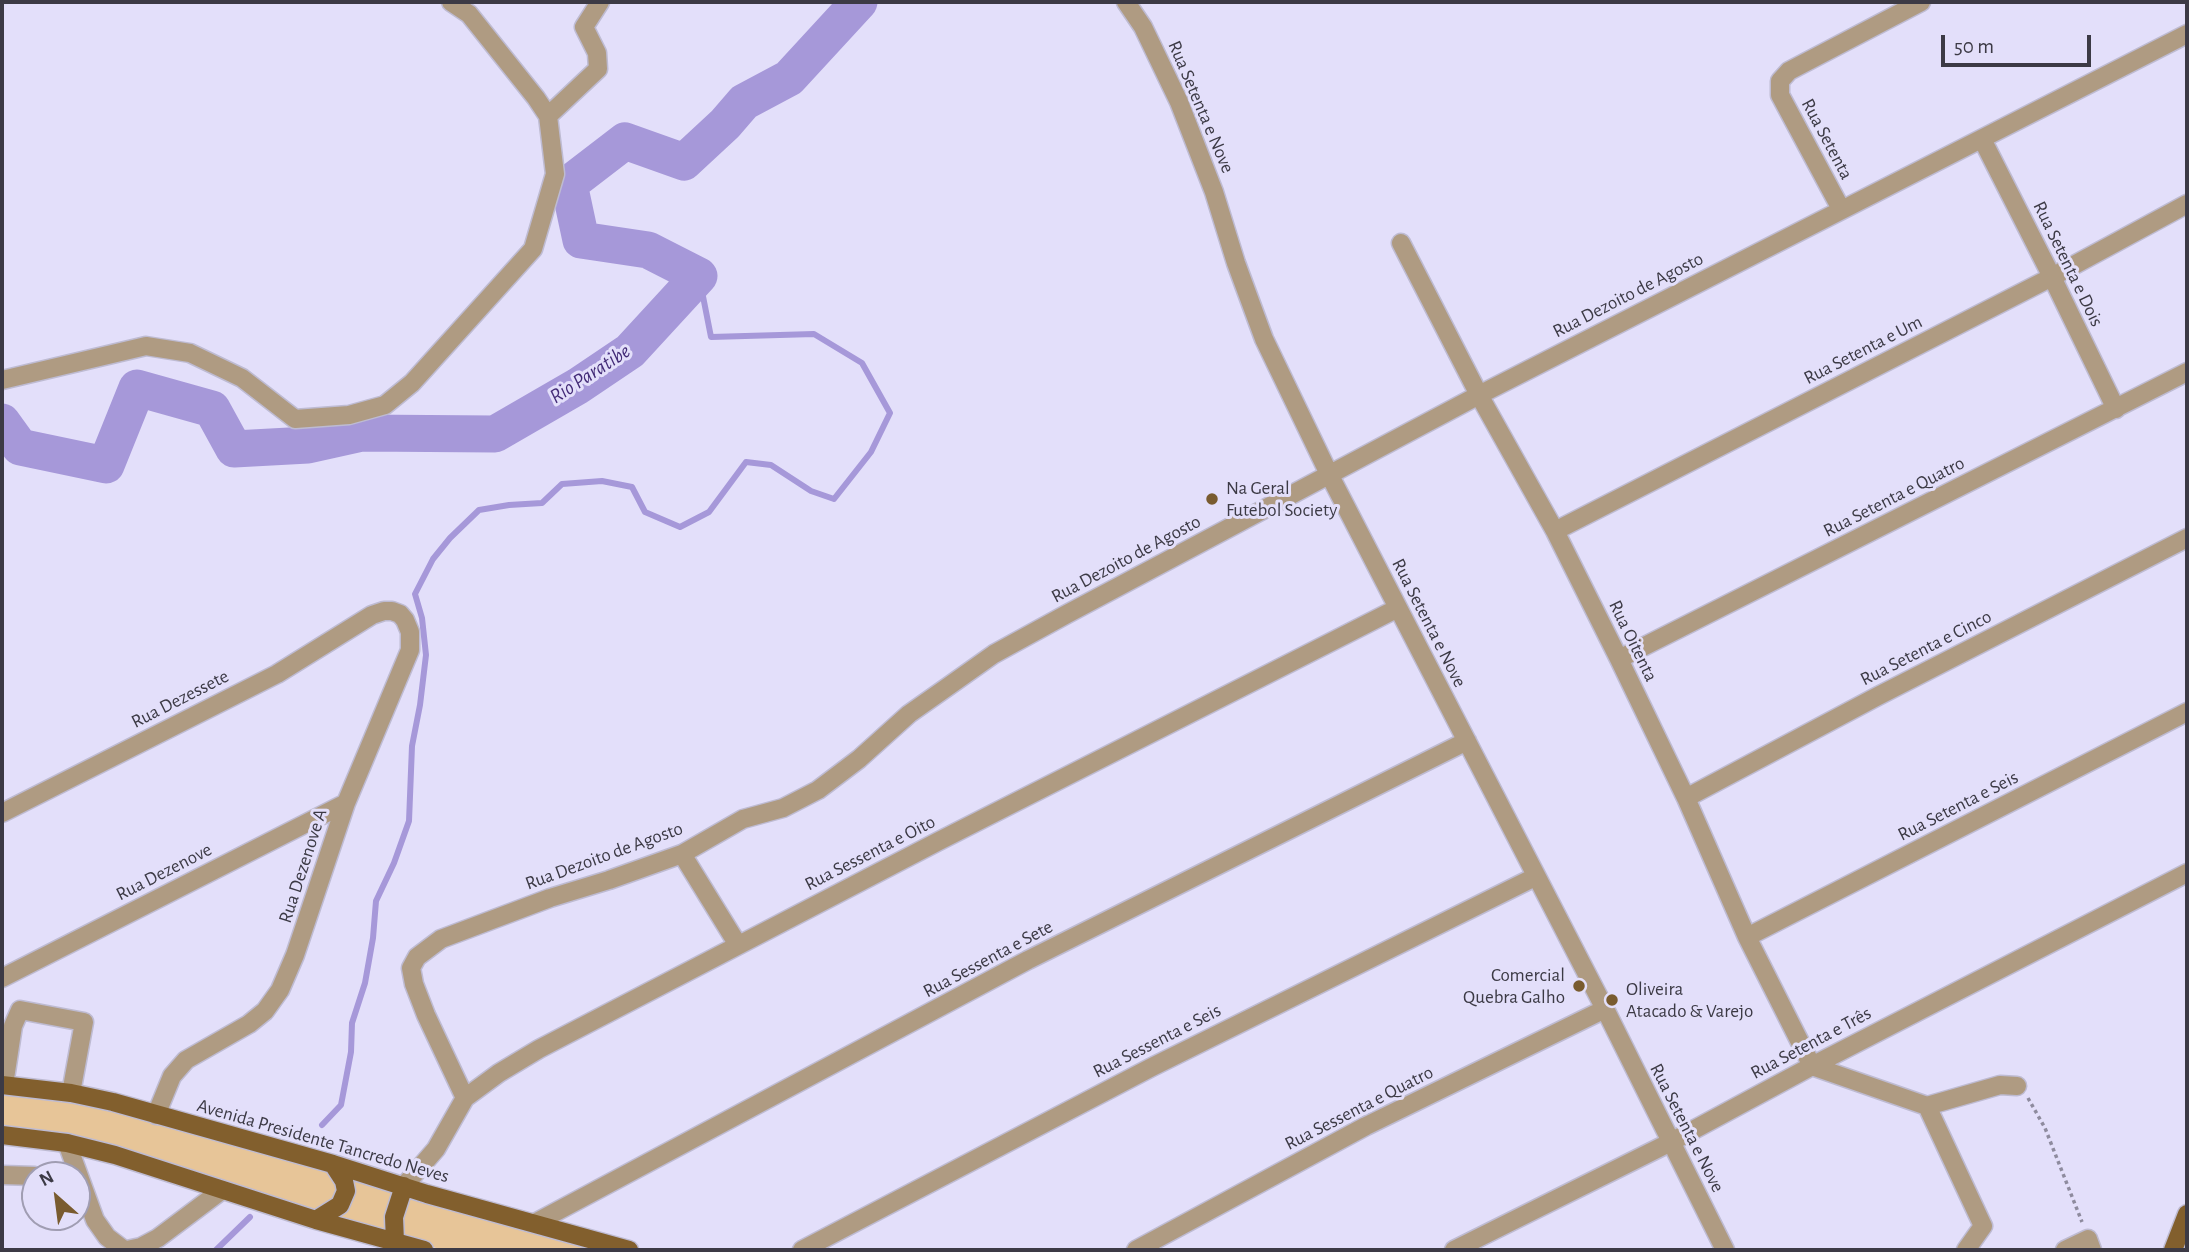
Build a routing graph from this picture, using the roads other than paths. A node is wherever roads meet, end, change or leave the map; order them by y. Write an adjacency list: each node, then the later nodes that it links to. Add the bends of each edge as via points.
1 (451, 2): 6 (street, via 468,14)
2 (600, 2): 6 (street, via 584,27 597,53 598,69)
3 (1126, 2): 16 (street, Rua Setenta e Nove, via 1179,102 1264,339)
4 (1921, 2): 9 (street, Rua Setenta, via 1789,71 1780,81 1780,95)
5 (2187, 34): 7 (street, Rua Dezoito de Agosto)
6 (548, 116): 13 (street, via 555,174 533,249 412,383 385,405 349,415 295,419 242,378 190,353 145,346)
7 (1982, 139): 9 (street, Rua Dezoito de Agosto); 11 (street, Rua Setenta e Dois)
8 (2187, 204): 11 (street, Rua Setenta e Um)
9 (1841, 209): 14 (street, Rua Dezoito de Agosto)
10 (1401, 243): 14 (street, Rua Oitenta)
11 (2052, 277): 15 (street, Rua Setenta e Dois); 17 (street, Rua Setenta e Um)
12 (2187, 372): 15 (street, Rua Setenta e Quatro)
13 (2, 380)
14 (1479, 395): 16 (street, Rua Dezoito de Agosto); 17 (street, Rua Oitenta)
15 (2116, 409): 21 (street, Rua Setenta e Quatro)
16 (1329, 474): 19 (street, Rua Setenta e Nove); 27 (street, Rua Dezoito de Agosto, via 994,654 909,714 818,790 783,808 743,818)
17 (1555, 531): 21 (street, Rua Oitenta)
18 (2187, 538): 24 (street, Rua Setenta e Cinco)
19 (1398, 608): 23 (street, Rua Setenta e Nove); 31 (street, Rua Sessenta e Oito)
20 (372, 615): 25 (street, Rua Dezenove A, via 384,611 400,614 410,632 410,650); 26 (street, Rua Dezessete, via 277,674)
21 (1619, 659): 24 (street, Rua Oitenta)
22 (2187, 712): 30 (street, Rua Setenta e Seis)
23 (1467, 741): 29 (street, Rua Setenta e Nove); 53 (street, Rua Sessenta e Sete, via 1028,960)
24 (1686, 798): 30 (street, Rua Oitenta)
25 (346, 803): 32 (street, Rua Dezenove); 40 (street, Rua Dezenove A, via 280,990 249,1024 186,1060 172,1076)
26 (2, 813)
27 (682, 854): 31 (street); 38 (street, Rua Dezoito de Agosto, via 441,939 417,957 411,968 414,984)
28 (2187, 873): 34 (street, Rua Setenta e Três)
29 (1535, 877): 33 (street, Rua Setenta e Nove); 59 (street, Rua Sessenta e Seis, via 1152,1067)
30 (1746, 937): 34 (street, Rua Oitenta)
31 (738, 945): 38 (street, Rua Sessenta e Oito, via 539,1049)
32 (2, 978)
33 (1605, 1009): 42 (street, Rua Setenta e Nove); 60 (street, Rua Sessenta e Quatro, via 1366,1126)
34 (1812, 1066): 39 (street); 42 (street, Rua Setenta e Três)
35 (3, 1085): 37 (main road, Avenida Presidente Tancredo Neves); 37 (street, via 20,1010 84,1022)
36 (2017, 1086): 39 (street, via 2000,1085)
37 (71, 1093): 40 (main road, Avenida Presidente Tancredo Neves)
38 (465, 1098): 48 (street, Rua Sessenta e Oito, via 436,1149)
39 (1927, 1107): 63 (street, via 1983,1226)
40 (156, 1115): 45 (main road, Avenida Presidente Tancredo Neves)
41 (2, 1135): 43 (main road)
42 (1671, 1142): 61 (street, Rua Setenta e Três); 62 (street, Rua Setenta e Nove)
43 (67, 1143): 44 (street); 49 (main road)
44 (69, 1161)
45 (333, 1164): 48 (main road, Avenida Presidente Tancredo Neves); 52 (main road, via 345,1181 345,1191 340,1205)
46 (2, 1175): 47 (street)
47 (21, 1176)
48 (404, 1186): 53 (main road, Avenida Presidente Tancredo Neves); 54 (main road, via 394,1217)
49 (222, 1190): 52 (main road); 56 (street, via 158,1238)
50 (91, 1213): 56 (street, via 107,1237)
51 (2187, 1214): 65 (main road)
52 (316, 1220): 54 (main road)
53 (534, 1223): 58 (main road, Avenida Presidente Tancredo Neves)
54 (395, 1242): 57 (main road)
55 (2090, 1244): 64 (street)
56 (125, 1250)
57 (424, 1250)
58 (629, 1250)
59 (802, 1250)
60 (1136, 1250)
61 (1454, 1250)
62 (1726, 1250)
63 (1966, 1250)
64 (2065, 1250)
65 (2174, 1250)

